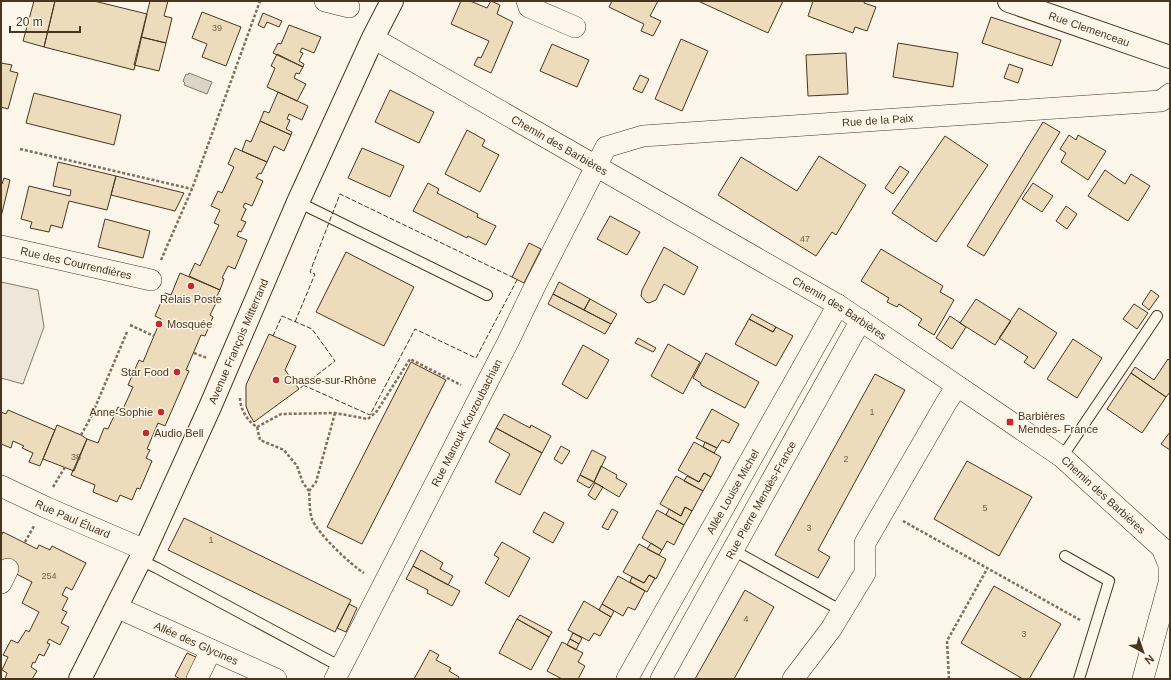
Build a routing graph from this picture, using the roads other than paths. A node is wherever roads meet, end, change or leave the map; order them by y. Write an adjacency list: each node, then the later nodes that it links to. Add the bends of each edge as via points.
1 (325, 1): 5 (street)
2 (392, 1): 7 (street, Avenue François Mitterrand)
3 (527, 1): 6 (street, via 529,7)
4 (1009, 1): 8 (street, Rue Clemenceau)
5 (349, 7)
6 (575, 27)
7 (373, 38): 10 (street, Chemin des Barbières); 11 (street, Avenue François Mitterrand)
8 (1170, 57)
9 (1170, 94): 10 (street, Rue de la Paix, via 1160,101 643,136 606,147)
10 (596, 166): 15 (street, Chemin des Barbières); 28 (street, Rue Manouk Kouzoubachian)
11 (298, 202): 14 (lane); 22 (street, Avenue François Mitterrand)
12 (1, 246): 13 (street, Rue des Courrendières)
13 (151, 280)
14 (487, 296)
15 (838, 305): 17 (street, Chemin des Barbières); 32 (street, Allée Louise Michel)
16 (1157, 316): 19 (lane)
17 (861, 320): 18 (street, Chemin des Barbières); 21 (street, Rue Pierre Mendès-France)
18 (957, 386): 19 (street, Chemin des Barbières); 25 (street, via 865,543 865,573)
19 (1062, 457): 26 (street, Chemin des Barbières, via 1162,548 1169,565)
20 (1, 486): 22 (street, Rue Paul Éluard)
21 (733, 550): 25 (lane); 33 (street, Rue Pierre Mendès-France)
22 (143, 555): 24 (street, Avenue François Mitterrand); 28 (lane, via 157,568)
23 (1065, 556): 35 (lane, via 1109,582)
24 (116, 607): 27 (street, Allée des Glycines); 29 (street, Avenue François Mitterrand)
25 (842, 611): 34 (street)
26 (1166, 612): 36 (street, Chemin des Barbières)
27 (211, 650): 30 (street); 31 (street, Allée des Glycines)
28 (338, 673)
29 (80, 679)
30 (197, 679)
31 (276, 679)
32 (627, 679)
33 (661, 679)
34 (793, 679)
35 (1079, 679)
36 (1143, 679)

